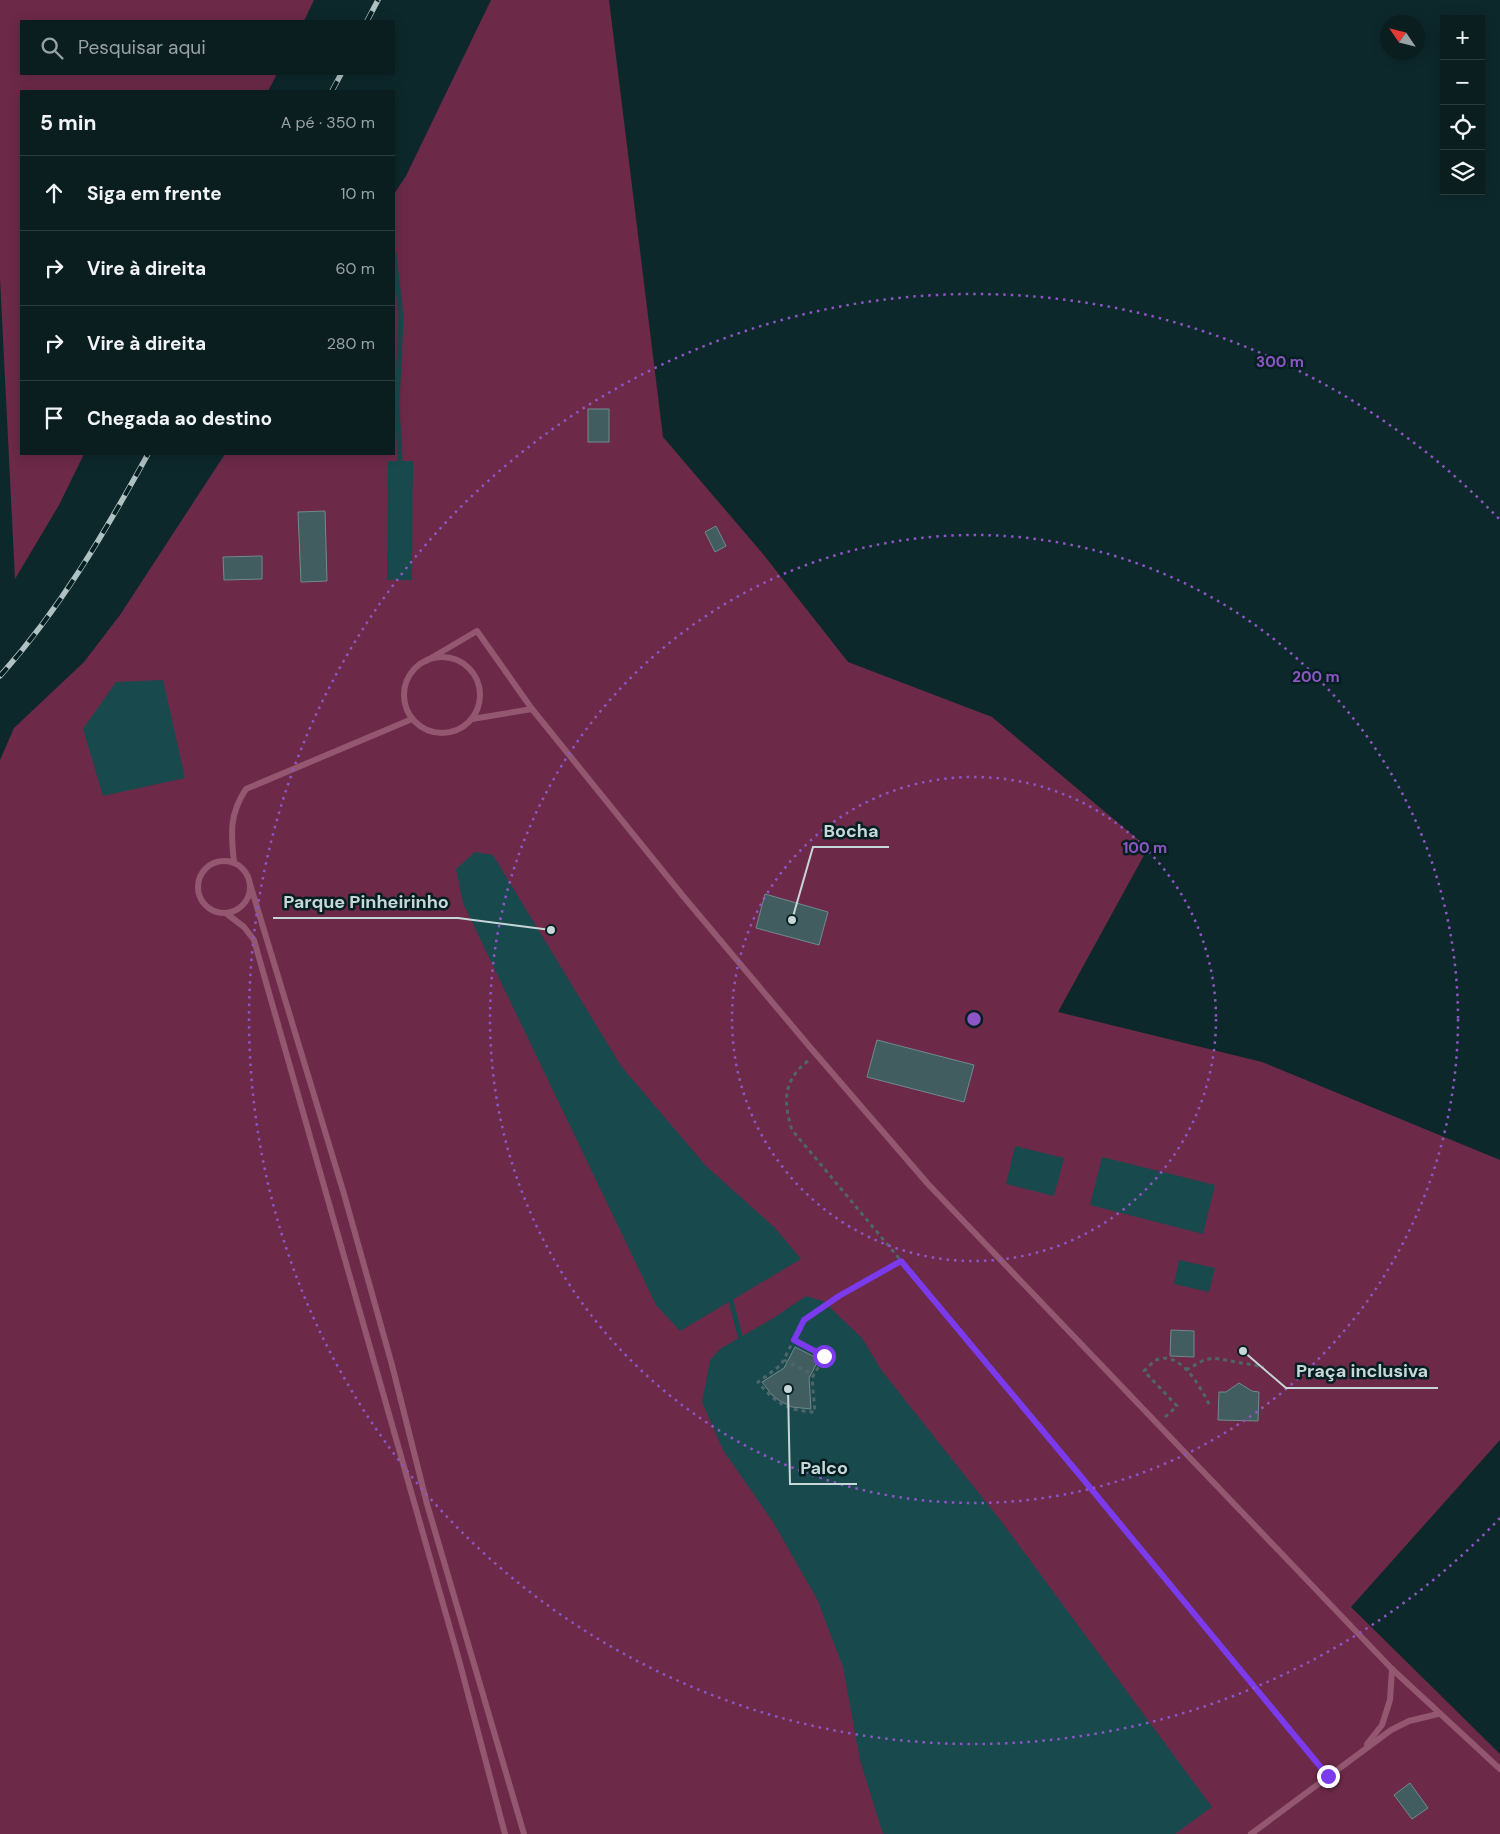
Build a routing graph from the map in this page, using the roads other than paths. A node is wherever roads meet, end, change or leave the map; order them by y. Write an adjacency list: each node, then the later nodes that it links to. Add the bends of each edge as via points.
1 (426, 661): 2 (lane, via 476,631); 3 (lane, via 412,671 405,687 405,704); 4 (lane, via 442,657 459,661 472,671 480,687 480,704)
2 (532, 709): 4 (lane); 8 (lane, via 682,896 928,1184)
3 (412, 719): 4 (lane, via 425,730 442,734 458,730); 5 (lane, via 246,789 238,801 232,822)
4 (472, 719)
5 (234, 863): 6 (lane, via 245,871); 7 (lane, via 220,861 208,866 199,877 197,891 208,908)
6 (250, 884): 7 (lane, via 248,897 240,909); 13 (lane, via 347,1203 430,1513)
7 (227, 914): 12 (lane, via 254,940 459,1660)
8 (1392, 1669): 9 (lane); 10 (lane, via 1390,1700 1382,1725)
9 (1438, 1714): 10 (lane, via 1409,1721); 11 (lane)
10 (1363, 1750): 14 (lane)
11 (1500, 1769)
12 (505, 1834)
13 (524, 1834)
14 (1251, 1834)

